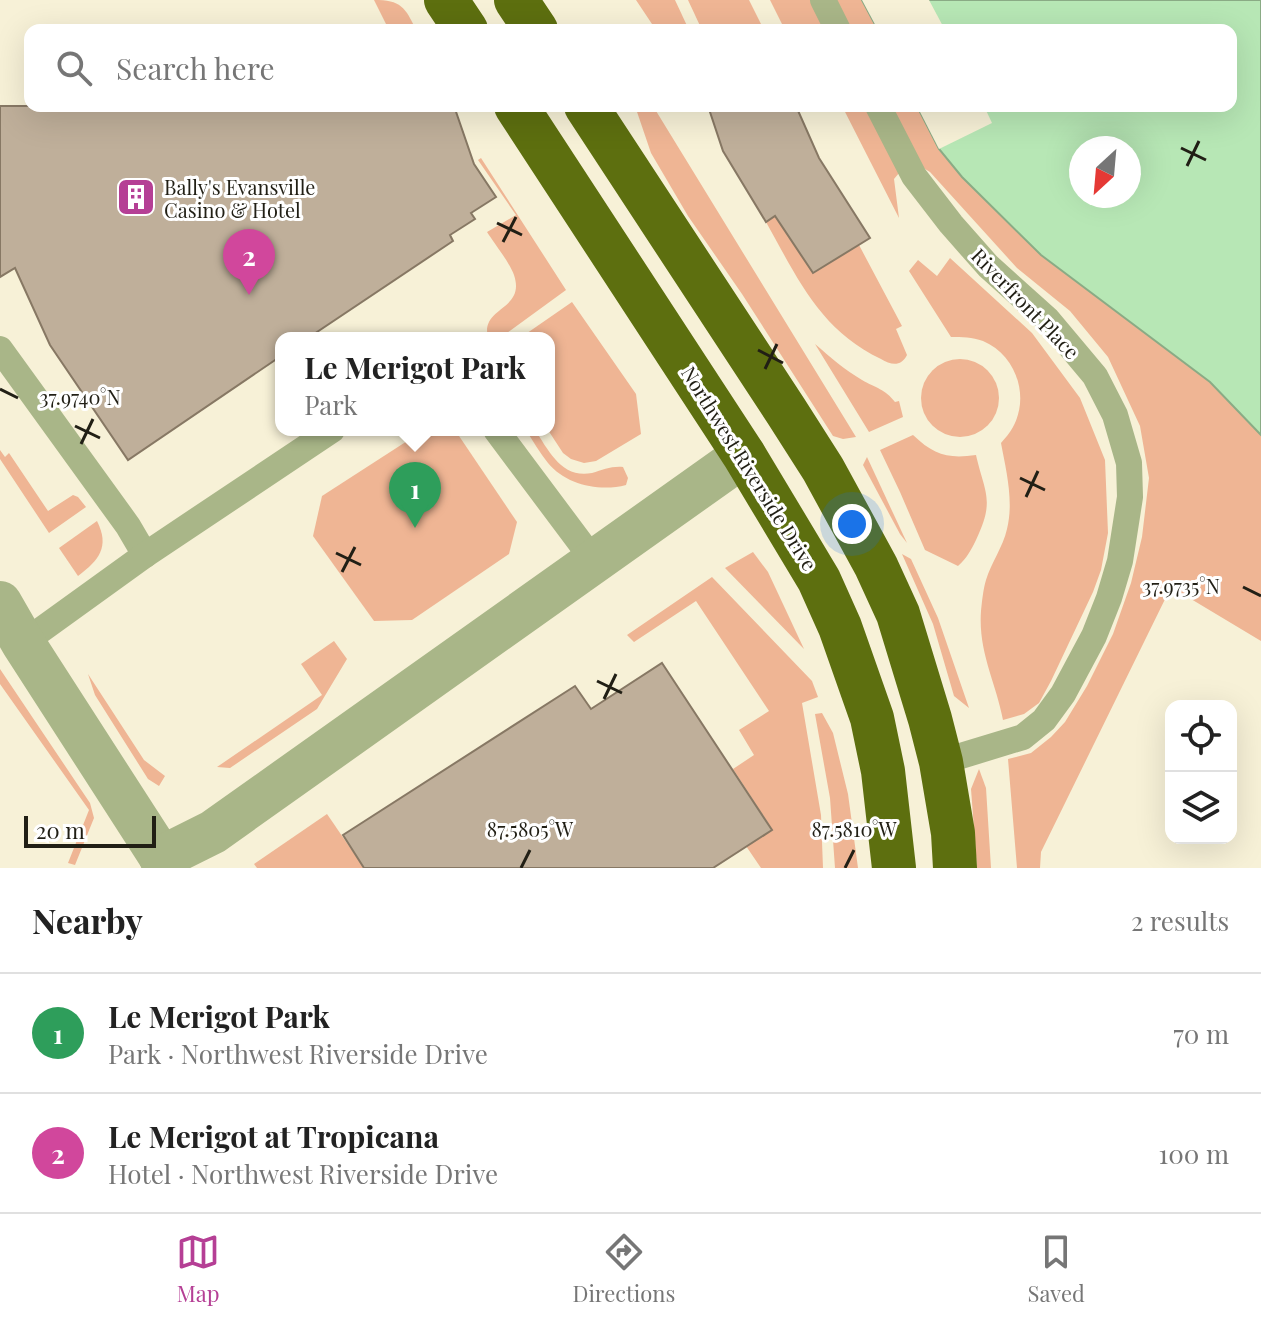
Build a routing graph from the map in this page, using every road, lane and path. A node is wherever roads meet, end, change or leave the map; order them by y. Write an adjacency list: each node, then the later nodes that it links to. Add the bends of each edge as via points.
1 (446, 0): 4 (highway)
2 (516, 0): 5 (highway)
3 (823, 0): 6 (lane)
4 (462, 24)
5 (532, 24)
6 (835, 24)
7 (520, 112): 13 (highway, Northwest Riverside Drive)
8 (590, 112): 18 (highway, via 852,520 898,614)
9 (881, 112): 18 (lane, Riverfront Place, via 914,176 951,224 1048,320 1095,376 1115,415 1129,463 1130,497 1120,561 1094,636 1063,694 1023,737)
10 (0, 349): 14 (lane)
11 (500, 436): 15 (lane)
12 (305, 440): 14 (lane)
13 (744, 455): 15 (street); 20 (highway, Northwest Riverside Drive, via 819,580 845,641 872,718)
14 (145, 555): 17 (lane)
15 (594, 561): 19 (street)
16 (0, 603): 17 (street)
17 (23, 643): 19 (street)
18 (941, 762): 21 (highway)
19 (164, 863)
20 (894, 868)
21 (955, 868)

